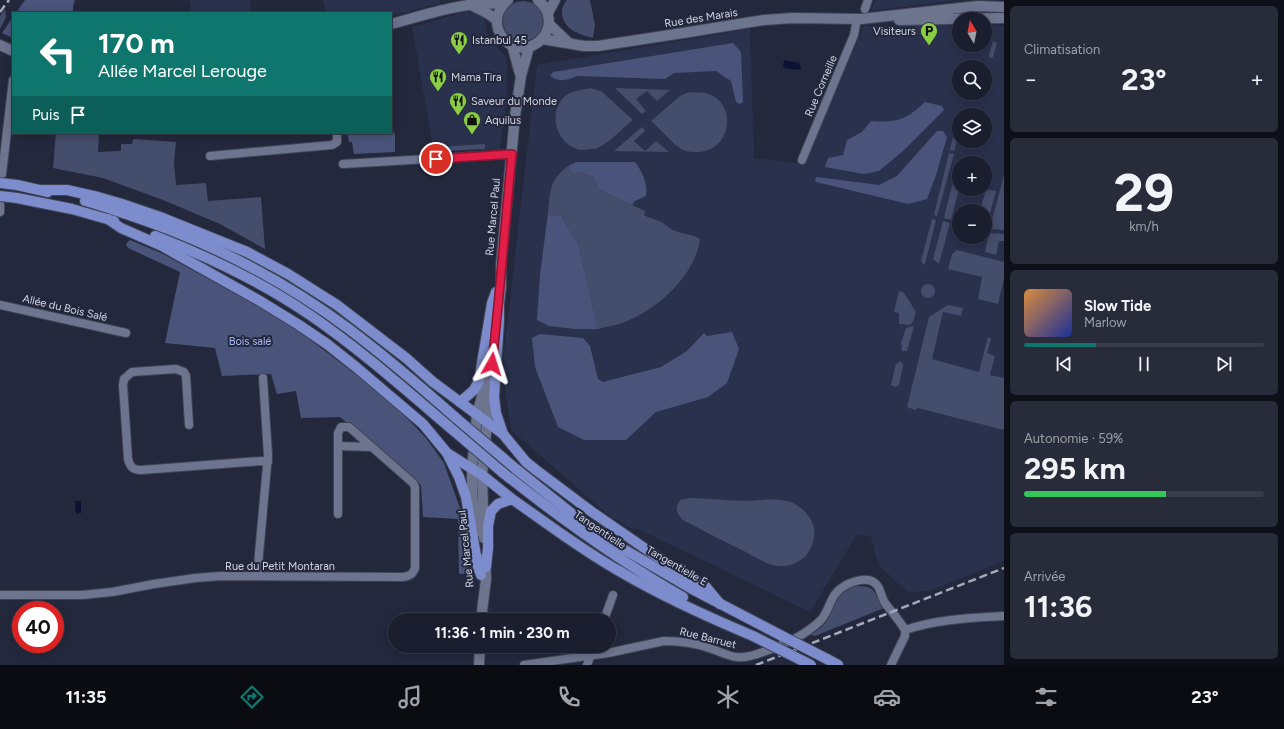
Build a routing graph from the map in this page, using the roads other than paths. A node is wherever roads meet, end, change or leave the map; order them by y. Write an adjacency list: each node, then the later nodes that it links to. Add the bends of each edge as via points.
1 (538, 0): 7 (street)
2 (555, 0): 7 (street)
3 (868, 0): 8 (street, Rue Corneille)
4 (506, 2): 5 (street); 10 (street, via 499,11)
5 (469, 4): 10 (street); 11 (street)
6 (999, 5): 8 (street, Rue des Marais)
7 (548, 13): 12 (street)
8 (861, 15): 9 (street, Rue des Marais, via 894,21); 14 (street, Rue des Marais, via 776,19 606,45 584,46); 24 (street, Rue Corneille)
9 (1004, 18)
10 (497, 20): 16 (street, via 499,32)
11 (392, 24)
12 (549, 24): 13 (street); 14 (street)
13 (542, 39): 14 (street, Rue des Marais); 17 (street)
14 (569, 43)
15 (0, 45): 18 (street)
16 (512, 45): 17 (street); 19 (street, Rue Marcel Paul)
17 (529, 46): 19 (street, Rue Marcel Paul)
18 (12, 51)
19 (520, 76): 22 (street, Rue Marcel Paul)
20 (12, 88): 26 (street)
21 (337, 134): 23 (street, via 337,142 332,145)
22 (512, 154): 25 (street); 32 (street, Rue Marcel Paul)
23 (210, 156)
24 (802, 160)
25 (343, 164)
26 (1, 178): 27 (main road, bridge, via 17,185)
27 (43, 190): 38 (main road, via 67,190 122,204 247,252 302,282 350,314); 55 (main road, Tangentielle E, bridge, via 146,220 205,244 293,291 348,328 401,370 571,513 656,569)
28 (0, 196): 31 (main road, bridge)
29 (0, 204): 30 (street)
30 (0, 212)
31 (108, 219): 45 (main road, via 260,301 327,344 413,414); 60 (main road, Tangentielle, bridge, via 200,255 271,290 309,314 372,362 550,510 670,590)
32 (501, 265): 33 (street, Rue Marcel Paul); 35 (street, Rue Marcel Paul)
33 (496, 292): 38 (main road, via 479,381 474,390); 39 (street, Rue Marcel Paul, via 484,389)
34 (0, 305): 36 (street, Allée du Bois Salé)
35 (498, 306): 40 (street, Rue Marcel Paul); 42 (main road, via 494,397 496,414)
36 (126, 333)
37 (263, 378): 46 (street)
38 (460, 402): 39 (main road)
39 (477, 414): 40 (main road); 47 (street, Rue Marcel Paul)
40 (486, 421): 42 (main road); 48 (street, Rue Marcel Paul)
41 (189, 425): 46 (street, via 184,372 176,369 132,372 124,379 128,459 132,468 141,470)
42 (503, 434): 55 (main road, via 536,470 653,554 706,587)
43 (338, 446): 44 (street); 44 (street, Rue du Petit Montaran, via 338,433 345,426); 50 (street, Rue du Petit Montaran)
44 (371, 447): 52 (street, Rue du Petit Montaran, via 415,487 413,573 403,578)
45 (447, 453): 47 (main road); 51 (main road, via 466,497 478,567)
46 (268, 462): 52 (street)
47 (472, 469): 48 (main road); 51 (street, Rue Marcel Paul, via 472,493)
48 (482, 476): 49 (main road); 51 (street, Rue Marcel Paul)
49 (512, 499): 51 (main road, via 498,504 491,511); 60 (main road, via 582,549 621,572 718,622)
50 (338, 514)
51 (484, 571): 56 (street, Rue Marcel Paul)
52 (257, 576): 53 (street, Rue du Petit Montaran, via 195,578 82,595)
53 (0, 595)
54 (613, 595): 57 (street)
55 (720, 604): 68 (main road, Tangentielle E, bridge)
56 (482, 613)
57 (607, 613)
58 (1004, 616): 59 (street, via 923,624)
59 (905, 630): 63 (street, Rue Barruet, via 884,601 876,584 863,580 844,586 836,593 822,619 806,633 749,656 732,657 710,648 664,641); 69 (street, via 905,636)
60 (753, 636): 67 (main road, bridge)
61 (480, 653): 64 (street)
62 (591, 653): 63 (street)
63 (590, 656): 65 (street, Rue Barruet); 66 (street)
64 (479, 665)
65 (524, 665)
66 (587, 665)
67 (811, 665)
68 (838, 665)
69 (891, 665)

